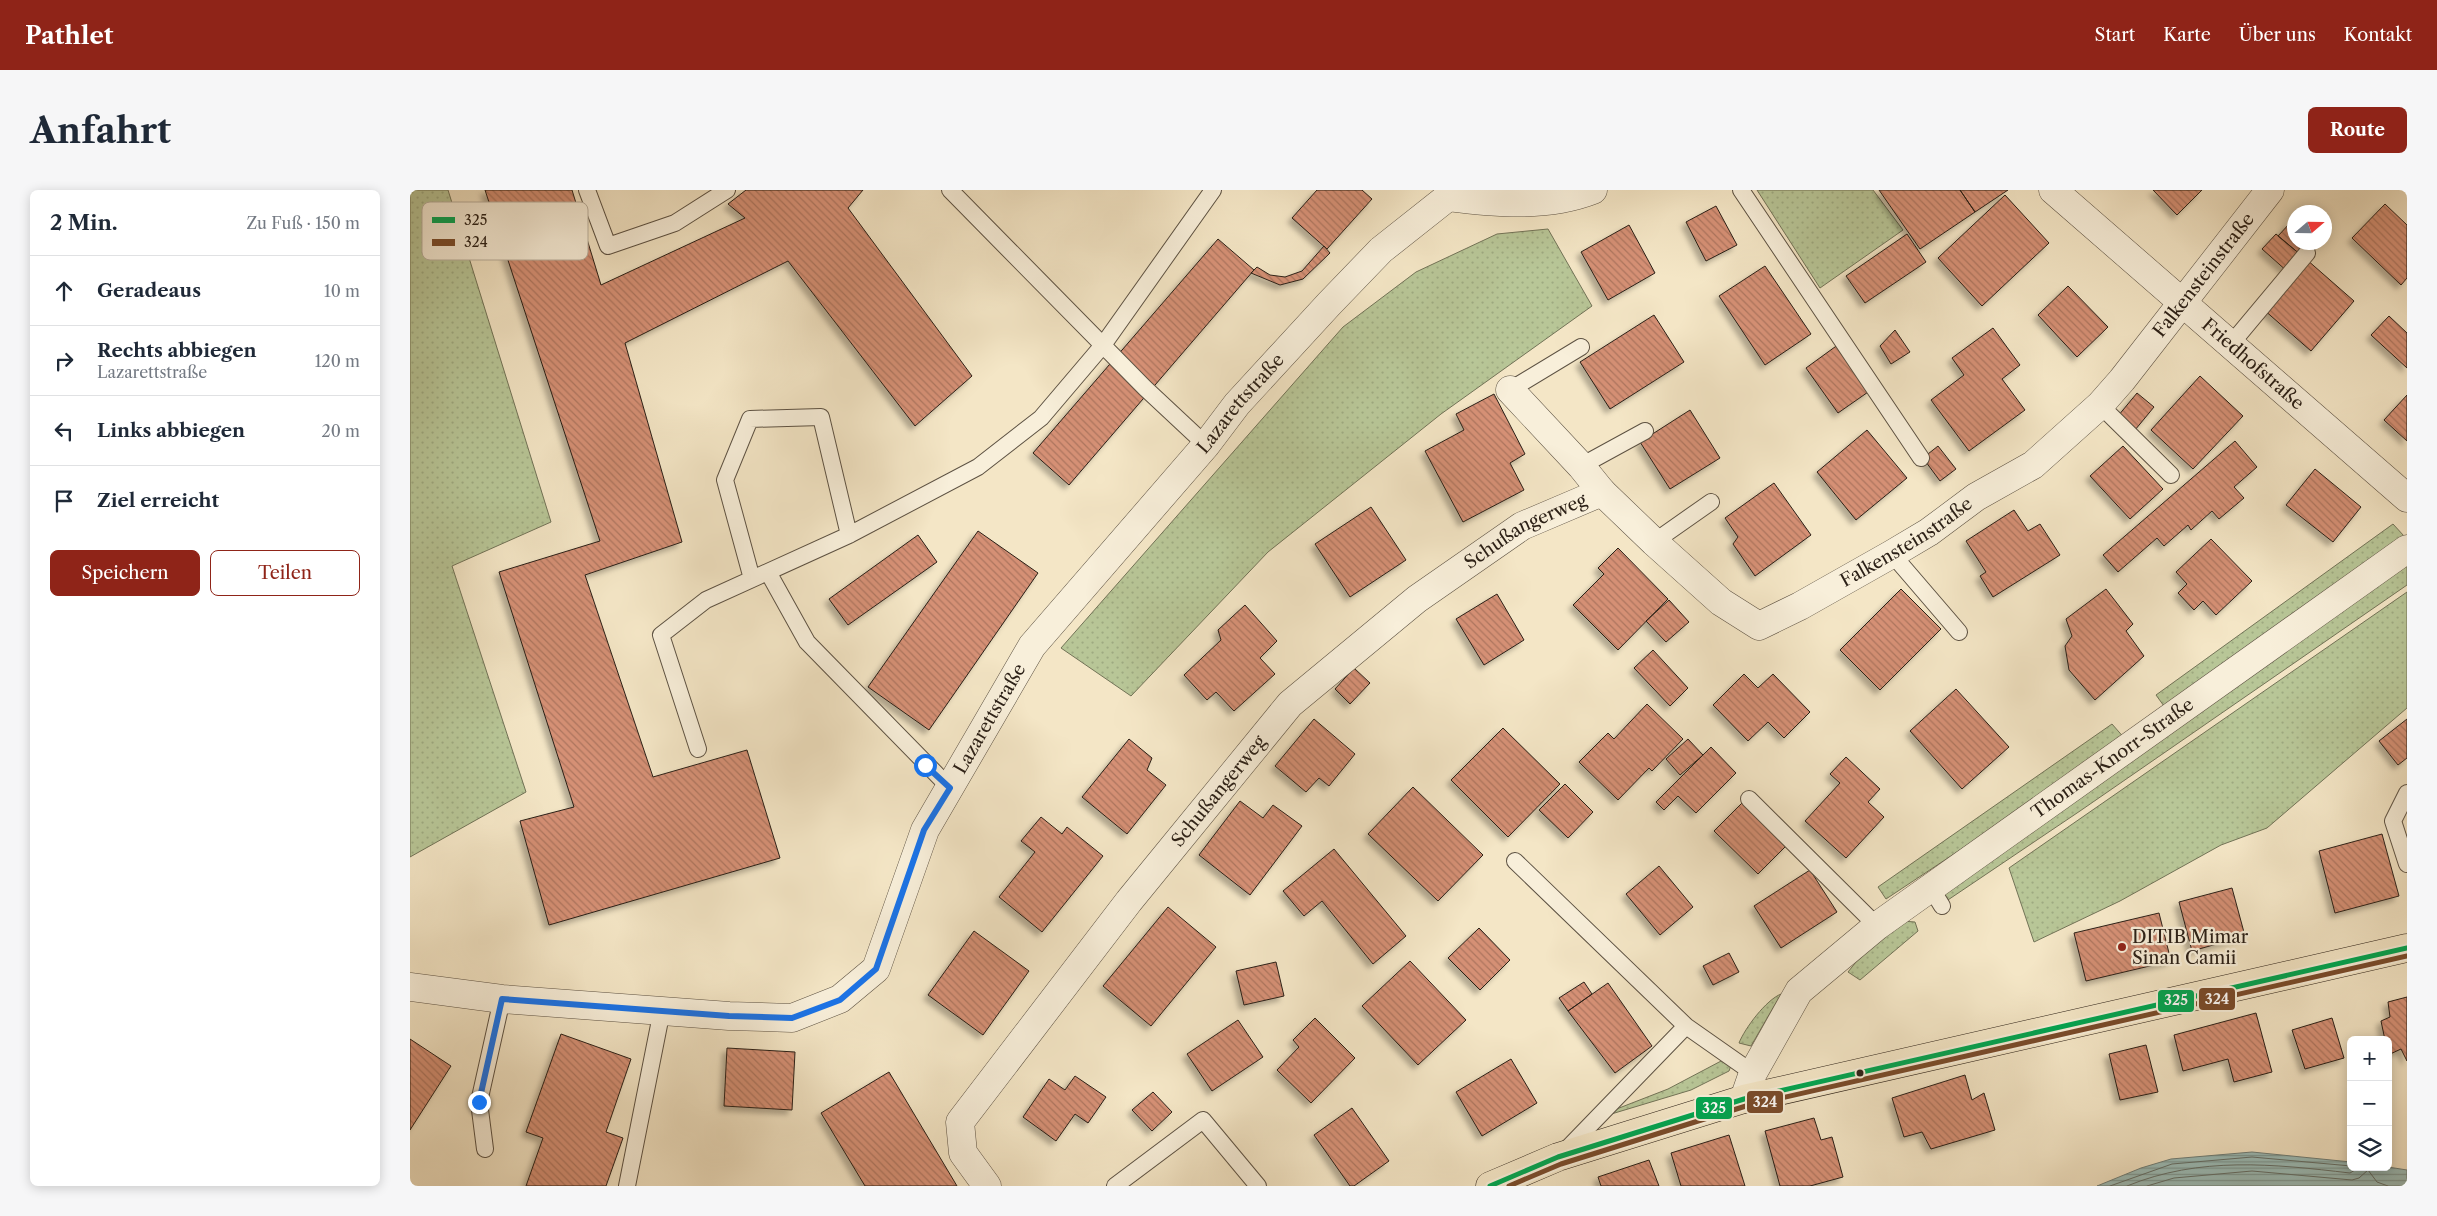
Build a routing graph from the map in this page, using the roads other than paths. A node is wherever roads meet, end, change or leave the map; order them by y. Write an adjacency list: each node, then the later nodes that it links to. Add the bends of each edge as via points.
1 (587, 190): 2 (lane, via 608,246 675,223)
2 (728, 190)
3 (950, 190): 13 (lane)
4 (1213, 190): 13 (lane)
5 (1593, 190): 9 (street, via 1572,198 1503,204)
6 (1741, 190): 19 (lane)
7 (2053, 190): 11 (street, Friedhofstraße)
8 (2270, 190): 11 (street, Falkensteinstraße)
9 (1444, 194): 18 (street, Lazarettstraße, via 1381,250 1237,404)
10 (2308, 253): 12 (lane)
11 (2184, 303): 12 (street, Friedhofstraße); 16 (street, Falkensteinstraße)
12 (2231, 344): 23 (street, Friedhofstraße)
13 (1103, 345): 18 (lane); 25 (lane, via 1041,418 978,467)
14 (1581, 347): 15 (lane)
15 (1510, 390): 20 (street, Falkensteinstraße)
16 (2100, 405): 21 (lane); 28 (street, Falkensteinstraße, via 2033,464 1976,497 1929,532)
17 (1645, 431): 20 (lane)
18 (1206, 445): 33 (street, Lazarettstraße, via 1032,646)
19 (1920, 458)
20 (1581, 466): 22 (street, Falkensteinstraße)
21 (2171, 475)
22 (1602, 492): 26 (street, Falkensteinstraße); 49 (street, Schußangerweg, via 1514,532 1417,599 1290,704 1129,901 960,1122 963,1153)
23 (2407, 498)
24 (1711, 502): 26 (lane)
25 (849, 535): 29 (lane); 30 (lane, via 822,417 750,419 725,480)
26 (1654, 542): 28 (street, Falkensteinstraße, via 1721,602 1759,626)
27 (2407, 549): 38 (street, Thomas-Knorr-Straße, via 1937,897)
28 (1892, 554): 31 (lane)
29 (768, 572): 30 (lane); 33 (lane, via 806,642)
30 (752, 579): 32 (lane, via 706,600 661,635)
31 (1959, 632)
32 (698, 749)
33 (950, 788): 42 (street, Lazarettstraße, via 924,830 876,969 840,1000 792,1018)
34 (2407, 793): 37 (lane, via 2393,821)
35 (1749, 799): 38 (lane)
36 (1515, 861): 43 (lane)
37 (2407, 864)
38 (1877, 926): 44 (street, Thomas-Knorr-Straße, via 1799,991)
39 (2407, 948): 45 (main road)
40 (410, 988): 41 (street, Lazarettstraße)
41 (502, 999): 42 (street, Lazarettstraße); 46 (lane, via 479,1102)
42 (662, 1010): 48 (lane)
43 (1686, 1026): 44 (lane); 47 (lane)
44 (1753, 1073): 45 (street, Thomas-Knorr-Straße)
45 (1744, 1099): 47 (main road)
46 (486, 1149)
47 (1558, 1157): 52 (main road)
48 (627, 1186)
49 (987, 1186)
50 (1115, 1186): 51 (lane, via 1203,1120)
51 (1258, 1186)
52 (1490, 1186)

